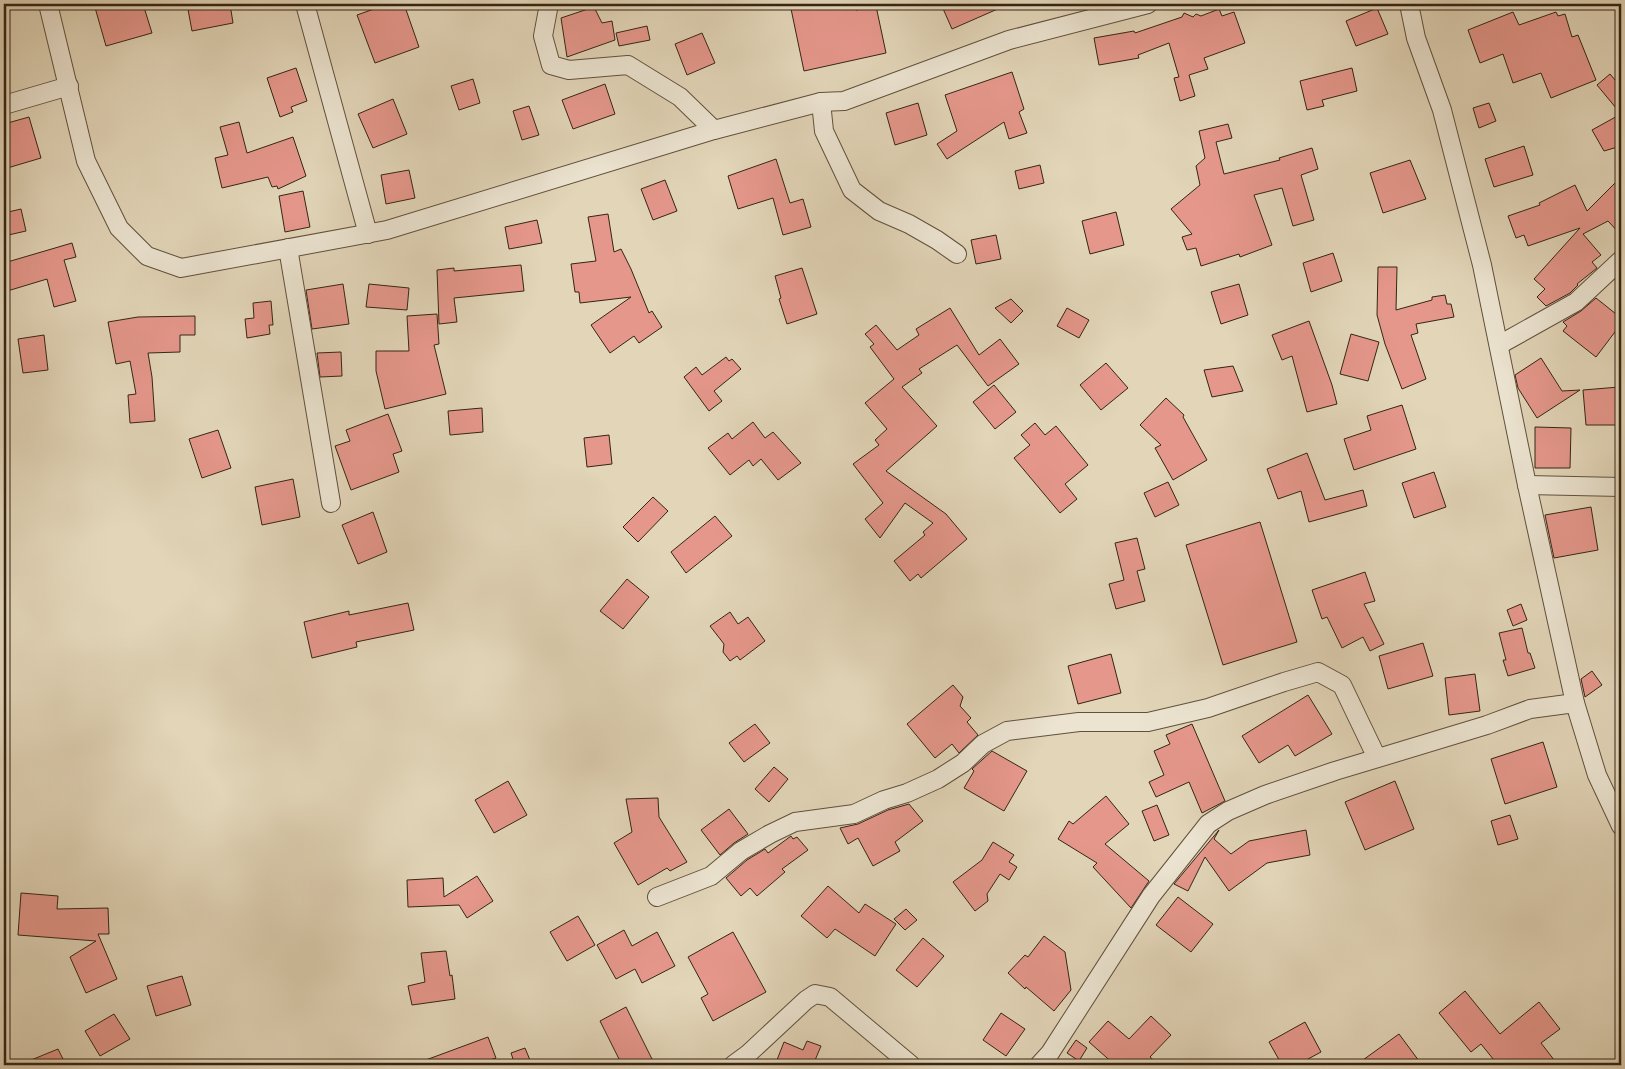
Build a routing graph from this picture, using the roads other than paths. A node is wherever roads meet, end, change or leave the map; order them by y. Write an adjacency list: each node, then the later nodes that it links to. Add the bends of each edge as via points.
1 (48, 4): 6 (street)
2 (304, 4): 10 (street)
3 (549, 4): 9 (street, via 543,36 551,65 569,70 628,65 680,97)
4 (1148, 4): 7 (street, via 1009,40 844,101)
5 (1409, 4): 14 (street, via 1416,38 1442,110)
6 (69, 86): 8 (street); 11 (street, via 86,162 119,228 147,256 181,268)
7 (821, 102): 9 (street); 12 (street, via 824,131 852,190 879,211 909,224)
8 (4, 105)
9 (714, 130): 10 (street)
10 (368, 234): 11 (street)
11 (288, 248): 17 (street)
12 (957, 254)
13 (1621, 260): 14 (street, via 1576,302)
14 (1499, 345): 15 (street)
15 (1527, 485): 16 (street); 18 (street)
16 (1621, 487)
17 (331, 503)
18 (1575, 703): 19 (street, via 1530,709); 20 (street, via 1597,775)
19 (1377, 758): 21 (street, via 1342,685 1318,672 1208,708 1148,722 1079,722 1007,731 983,744 963,763 938,779 854,814 795,822 741,851 711,876); 24 (street, via 1265,795 1228,811 1208,824 1151,896 1050,1053)
20 (1621, 826)
21 (657, 897)
22 (733, 1065): 23 (street, via 815,994 830,998)
23 (911, 1065)
24 (1039, 1065)

